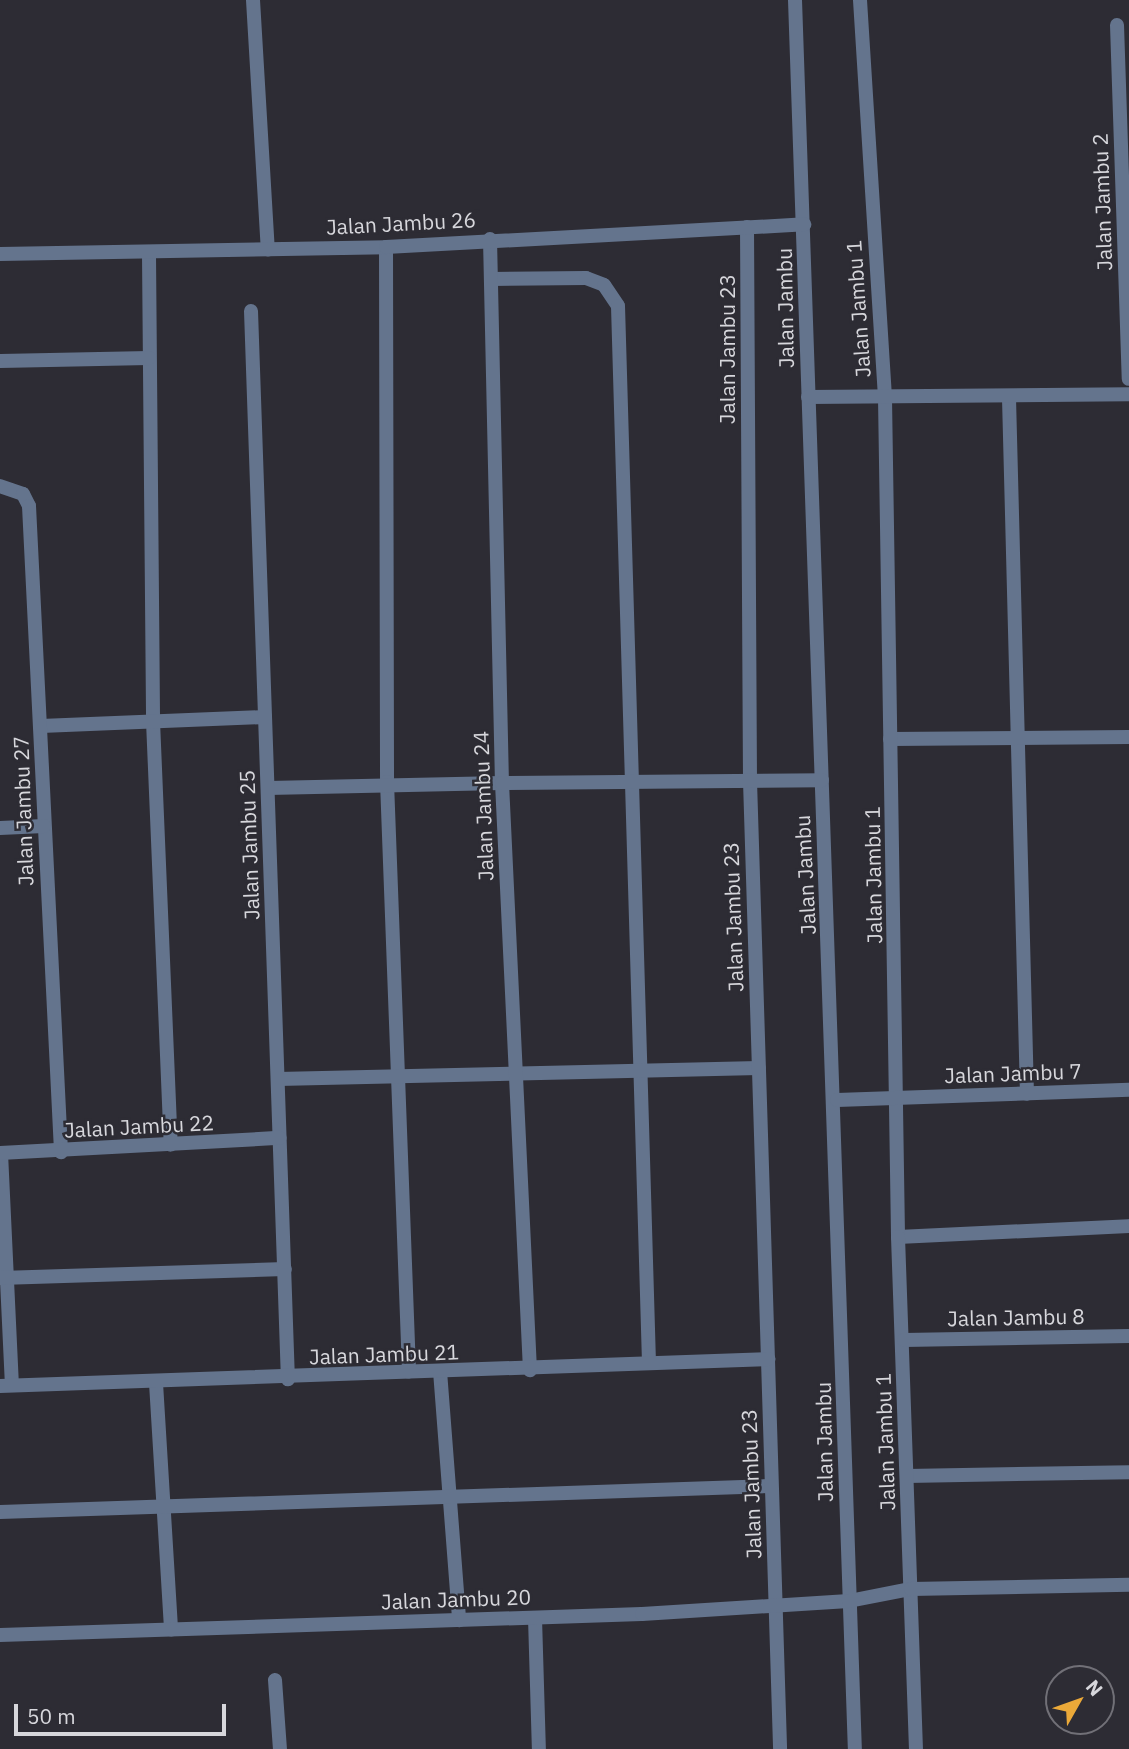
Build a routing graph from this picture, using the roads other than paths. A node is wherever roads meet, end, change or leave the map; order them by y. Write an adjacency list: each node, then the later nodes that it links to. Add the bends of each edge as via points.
1 (253, 0): 9 (street)
2 (795, 0): 5 (street, Jalan Jambu)
3 (860, 0): 19 (street, Jalan Jambu 1)
4 (1117, 25): 16 (street, Jalan Jambu 2)
5 (804, 224): 6 (street, Jalan Jambu 26); 18 (street, Jalan Jambu)
6 (747, 227): 7 (street, Jalan Jambu 26); 30 (street, Jalan Jambu 23)
7 (490, 239): 8 (street, Jalan Jambu 26); 12 (street, Jalan Jambu 24)
8 (386, 247): 9 (street, Jalan Jambu 26); 31 (street)
9 (268, 250): 11 (street, Jalan Jambu 26)
10 (0, 254): 11 (street, Jalan Jambu 26)
11 (149, 255): 14 (street)
12 (491, 279): 28 (street, via 586,278 604,285 618,306); 32 (street, Jalan Jambu 24)
13 (251, 311): 22 (street, Jalan Jambu 25)
14 (149, 358): 15 (street); 23 (street)
15 (0, 361)
16 (1129, 379)
17 (1129, 394): 20 (street)
18 (808, 397): 19 (street); 29 (street, Jalan Jambu)
19 (885, 398): 20 (street); 27 (street, Jalan Jambu 1)
20 (1009, 398): 26 (street)
21 (0, 486): 24 (street, Jalan Jambu 27, via 23,494 29,506)
22 (265, 717): 23 (street); 33 (street, Jalan Jambu 25)
23 (153, 721): 24 (street); 46 (street)
24 (41, 726): 34 (street, Jalan Jambu 27)
25 (1129, 737): 26 (street)
26 (1016, 738): 27 (street); 42 (street)
27 (890, 739): 43 (street, Jalan Jambu 1)
28 (631, 780): 30 (street); 32 (street); 37 (street)
29 (822, 780): 30 (street); 44 (street, Jalan Jambu)
30 (750, 781): 36 (street, Jalan Jambu 23)
31 (387, 782): 32 (street); 33 (street); 38 (street)
32 (502, 783): 39 (street, Jalan Jambu 24)
33 (268, 788): 40 (street, Jalan Jambu 25)
34 (44, 826): 35 (street); 47 (street, Jalan Jambu 27)
35 (0, 828)
36 (759, 1068): 37 (street); 55 (street, Jalan Jambu 23)
37 (640, 1069): 39 (street); 56 (street)
38 (397, 1074): 39 (street); 40 (street); 59 (street)
39 (517, 1074): 57 (street, Jalan Jambu 24)
40 (278, 1079): 45 (street, Jalan Jambu 25)
41 (1129, 1090): 42 (street, Jalan Jambu 7)
42 (1027, 1094): 43 (street, Jalan Jambu 7)
43 (899, 1098): 44 (street, Jalan Jambu 7); 50 (street, Jalan Jambu 1)
44 (837, 1100): 71 (street, Jalan Jambu)
45 (279, 1138): 46 (street, Jalan Jambu 22); 51 (street, Jalan Jambu 25)
46 (171, 1145): 47 (street, Jalan Jambu 22)
47 (61, 1152): 48 (street, Jalan Jambu 22)
48 (1, 1153): 52 (street)
49 (1129, 1227): 50 (street)
50 (898, 1237): 54 (street, Jalan Jambu 1)
51 (285, 1269): 52 (street); 60 (street, Jalan Jambu 25)
52 (4, 1278): 62 (street)
53 (1129, 1336): 54 (street, Jalan Jambu 8)
54 (904, 1340): 64 (street, Jalan Jambu 1)
55 (769, 1359): 56 (street, Jalan Jambu 21); 65 (street, Jalan Jambu 23)
56 (649, 1363): 57 (street, Jalan Jambu 21)
57 (530, 1370): 58 (street, Jalan Jambu 21)
58 (440, 1371): 59 (street, Jalan Jambu 21); 66 (street)
59 (409, 1372): 60 (street, Jalan Jambu 21)
60 (288, 1379): 61 (street, Jalan Jambu 21)
61 (156, 1383): 62 (street, Jalan Jambu 21); 67 (street)
62 (6, 1386)
63 (1129, 1472): 64 (street)
64 (907, 1476): 70 (street, Jalan Jambu 1)
65 (771, 1486): 66 (street); 72 (street, Jalan Jambu 23)
66 (450, 1495): 67 (street); 74 (street)
67 (162, 1504): 68 (street); 75 (street)
68 (0, 1512)
69 (1129, 1585): 70 (street, Jalan Jambu 20)
70 (911, 1589): 71 (street, Jalan Jambu 20); 82 (street, Jalan Jambu 1)
71 (849, 1601): 72 (street, Jalan Jambu 20); 81 (street, Jalan Jambu)
72 (776, 1606): 73 (street, Jalan Jambu 20); 80 (street, Jalan Jambu 23)
73 (535, 1618): 74 (street, Jalan Jambu 20); 79 (street)
74 (459, 1620): 75 (street, Jalan Jambu 20)
75 (171, 1630): 76 (street, Jalan Jambu 20)
76 (0, 1635)
77 (275, 1680): 78 (street)
78 (280, 1749)
79 (539, 1749)
80 (779, 1749)
81 (855, 1749)
82 (916, 1749)

